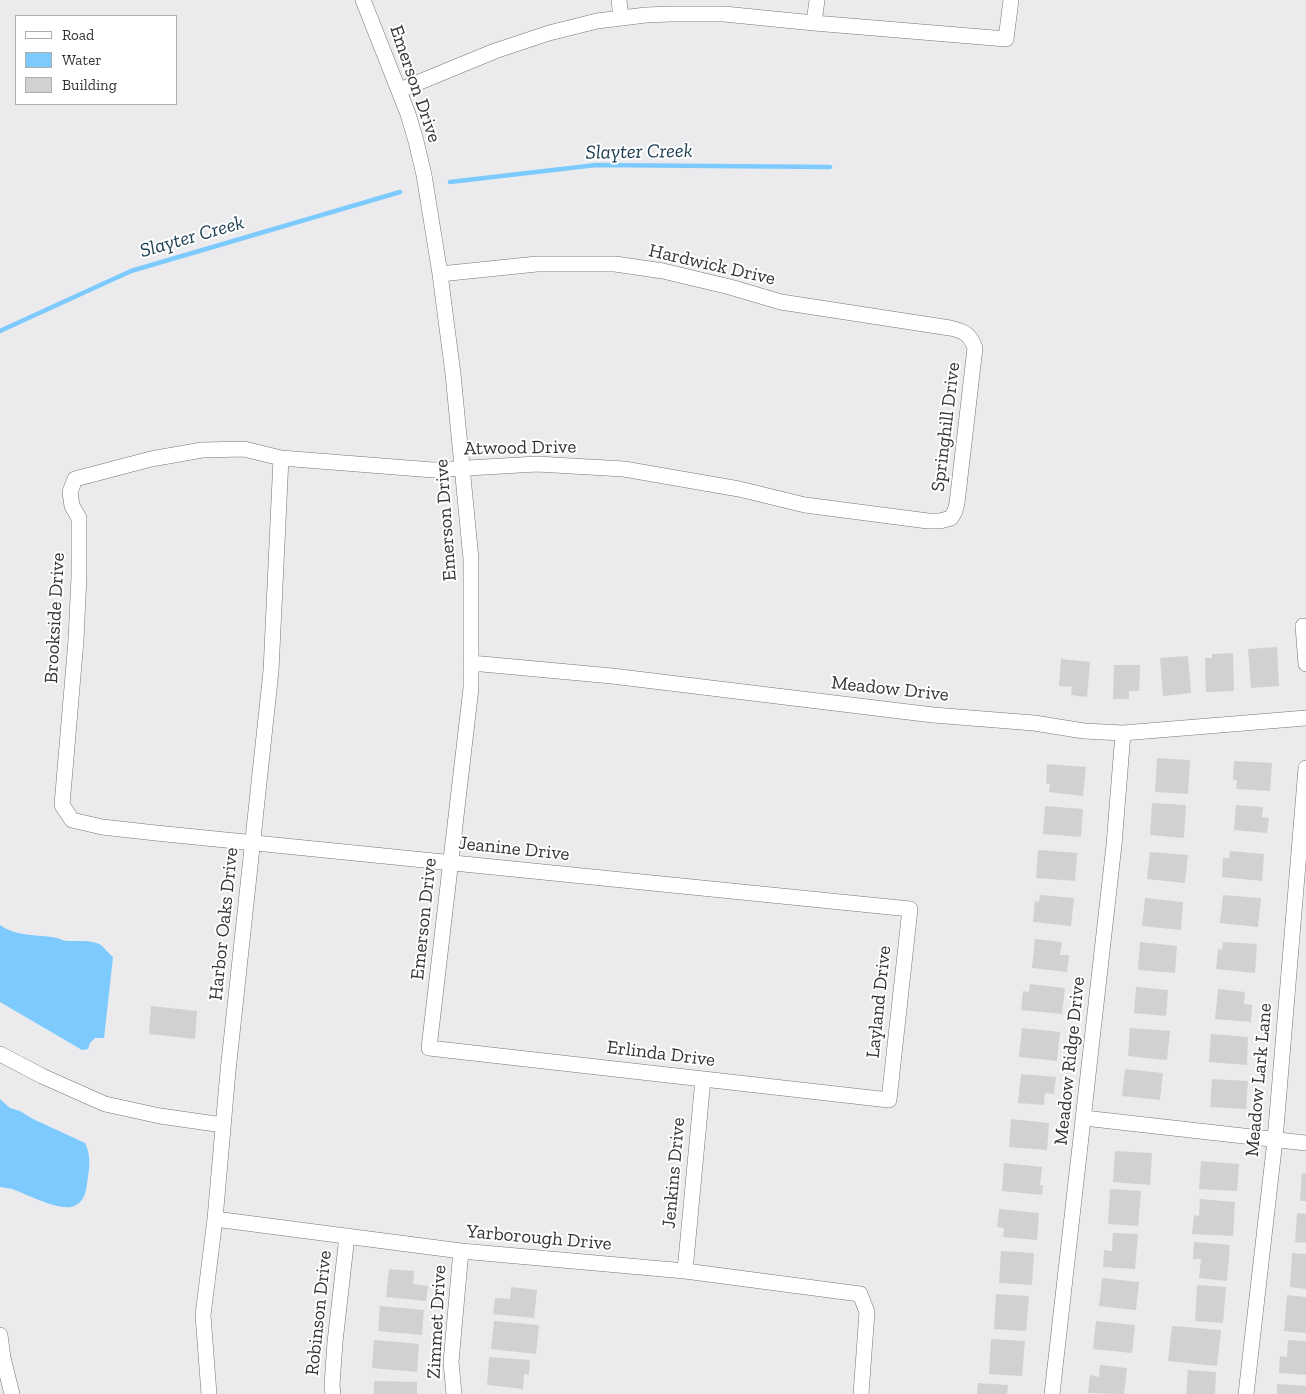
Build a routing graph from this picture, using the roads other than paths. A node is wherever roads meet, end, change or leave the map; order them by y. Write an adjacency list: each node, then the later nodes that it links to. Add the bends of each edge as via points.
1 (364, 0): 7 (street, Emerson Drive)
2 (618, 0): 5 (street)
3 (817, 0): 6 (street)
4 (1011, 0): 6 (street, via 1006,39)
5 (621, 17): 6 (street, via 724,14); 7 (street, via 520,42)
6 (814, 23)
7 (400, 90): 8 (street, Emerson Drive, via 422,167)
8 (440, 274): 9 (street, Hardwick Drive, via 537,264 615,264 663,271 781,302 950,328); 11 (street, Emerson Drive)
9 (972, 338): 13 (street, Springhill Drive, via 975,348 957,503)
10 (281, 458): 11 (street, Atwood Drive, via 433,470); 12 (street, Atwood Drive, via 244,449 202,450); 21 (street, Harbor Oaks Drive, via 271,671)
11 (462, 469): 13 (street, Atwood Drive, via 537,464 624,469 739,489 805,505 928,521); 15 (street, Emerson Drive, via 471,559)
12 (89, 475): 20 (street, Brookside Drive, via 74,479 70,492 78,518 79,576)
13 (950, 518)
14 (1303, 626): 16 (street)
15 (471, 663): 18 (street, Meadow Drive); 22 (street, Emerson Drive, via 471,688)
16 (1306, 664)
17 (1306, 718): 18 (street, Meadow Drive)
18 (1123, 733): 28 (street, Meadow Ridge Drive)
19 (1306, 768): 30 (street, Meadow Lark Lane)
20 (64, 777): 21 (street, Jeanine Drive, via 62,805 72,820 102,827)
21 (253, 843): 22 (street, Jeanine Drive); 29 (street, Harbor Oaks Drive)
22 (450, 863): 23 (street, Jeanine Drive); 24 (street, Emerson Drive)
23 (910, 909): 27 (street, Layland Drive)
24 (429, 1048): 26 (street, Erlinda Drive)
25 (0, 1054): 29 (street, via 105,1104)
26 (703, 1080): 27 (street, Erlinda Drive); 35 (street, Jenkins Drive)
27 (889, 1100)
28 (1084, 1118): 30 (street); 42 (street, Meadow Ridge Drive)
29 (223, 1125): 32 (street, Harbor Oaks Drive)
30 (1275, 1140): 31 (street); 43 (street, Meadow Lark Lane)
31 (1306, 1143)
32 (214, 1219): 33 (street, Yarborough Drive); 38 (street, Harbor Oaks Drive, via 203,1315)
33 (347, 1236): 34 (street, Yarborough Drive); 39 (street, Robinson Drive, via 335,1342)
34 (461, 1251): 35 (street, Yarborough Drive); 40 (street, Zimmet Drive, via 451,1362)
35 (685, 1271): 41 (street, Yarborough Drive, via 860,1294 867,1312)
36 (0, 1335): 37 (street)
37 (12, 1394)
38 (209, 1394)
39 (333, 1394)
40 (454, 1394)
41 (860, 1394)
42 (1052, 1394)
43 (1246, 1394)

